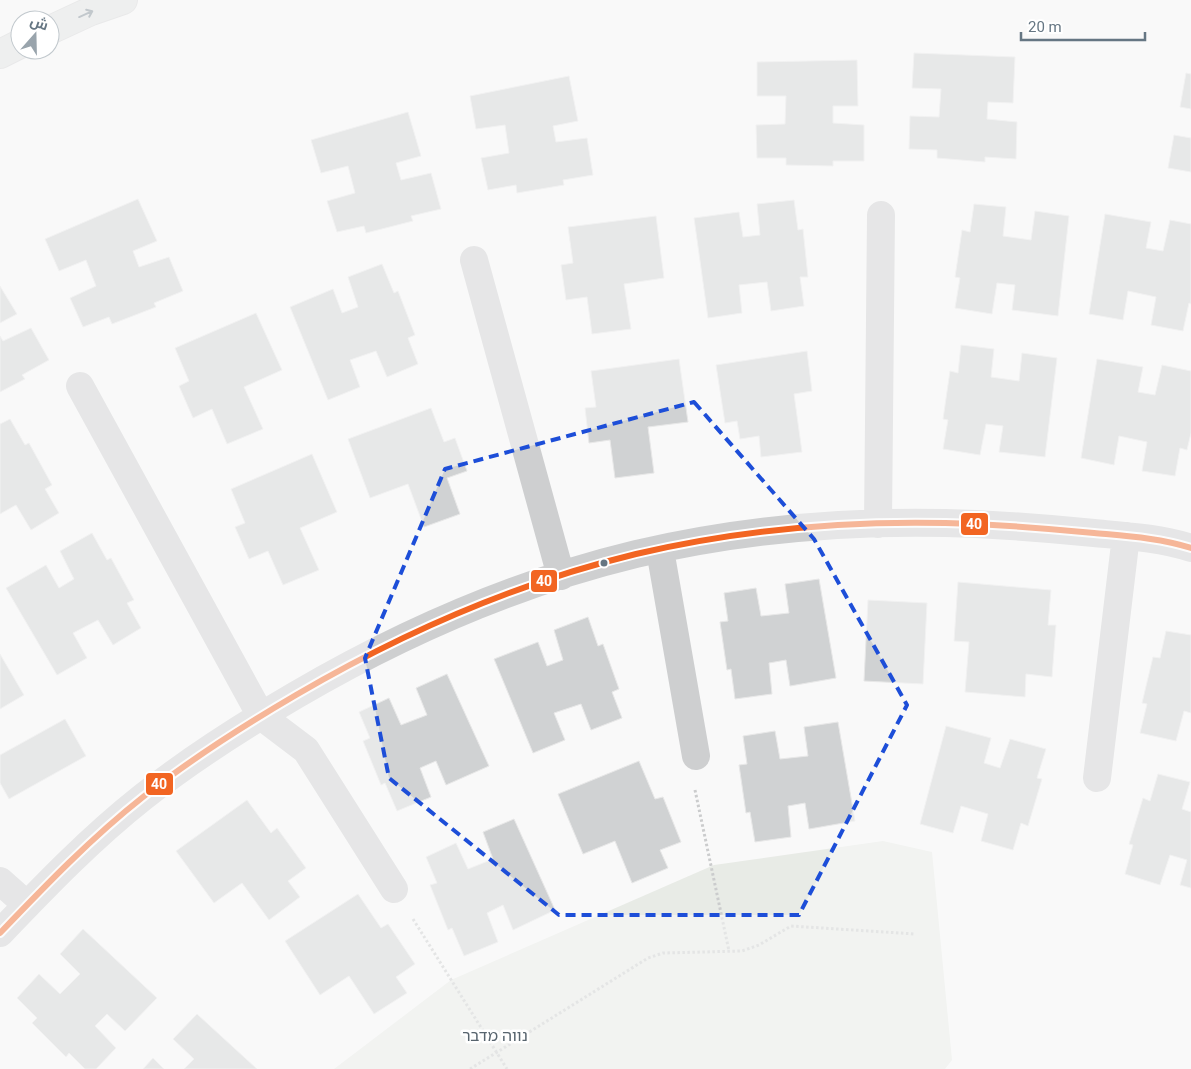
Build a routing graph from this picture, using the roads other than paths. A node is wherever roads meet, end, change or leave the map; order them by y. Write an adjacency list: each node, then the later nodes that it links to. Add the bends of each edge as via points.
1 (123, 0): 2 (main road, one-way to 1)
2 (60, 25)
3 (881, 214): 6 (street)
4 (474, 260): 10 (street)
5 (80, 386): 11 (street)
6 (878, 524): 7 (street, via 923,522 1013,526); 9 (street, via 826,525 730,536)
7 (1126, 536): 8 (street); 13 (street)
8 (1191, 548)
9 (660, 550): 10 (street); 12 (street)
10 (561, 576): 11 (street, via 444,619 345,666)
11 (261, 716): 15 (street, via 306,750); 16 (street, via 143,798 56,874)
12 (696, 756)
13 (1097, 778)
14 (0, 881): 16 (street)
15 (394, 889)
16 (27, 905): 17 (street)
17 (0, 933)

